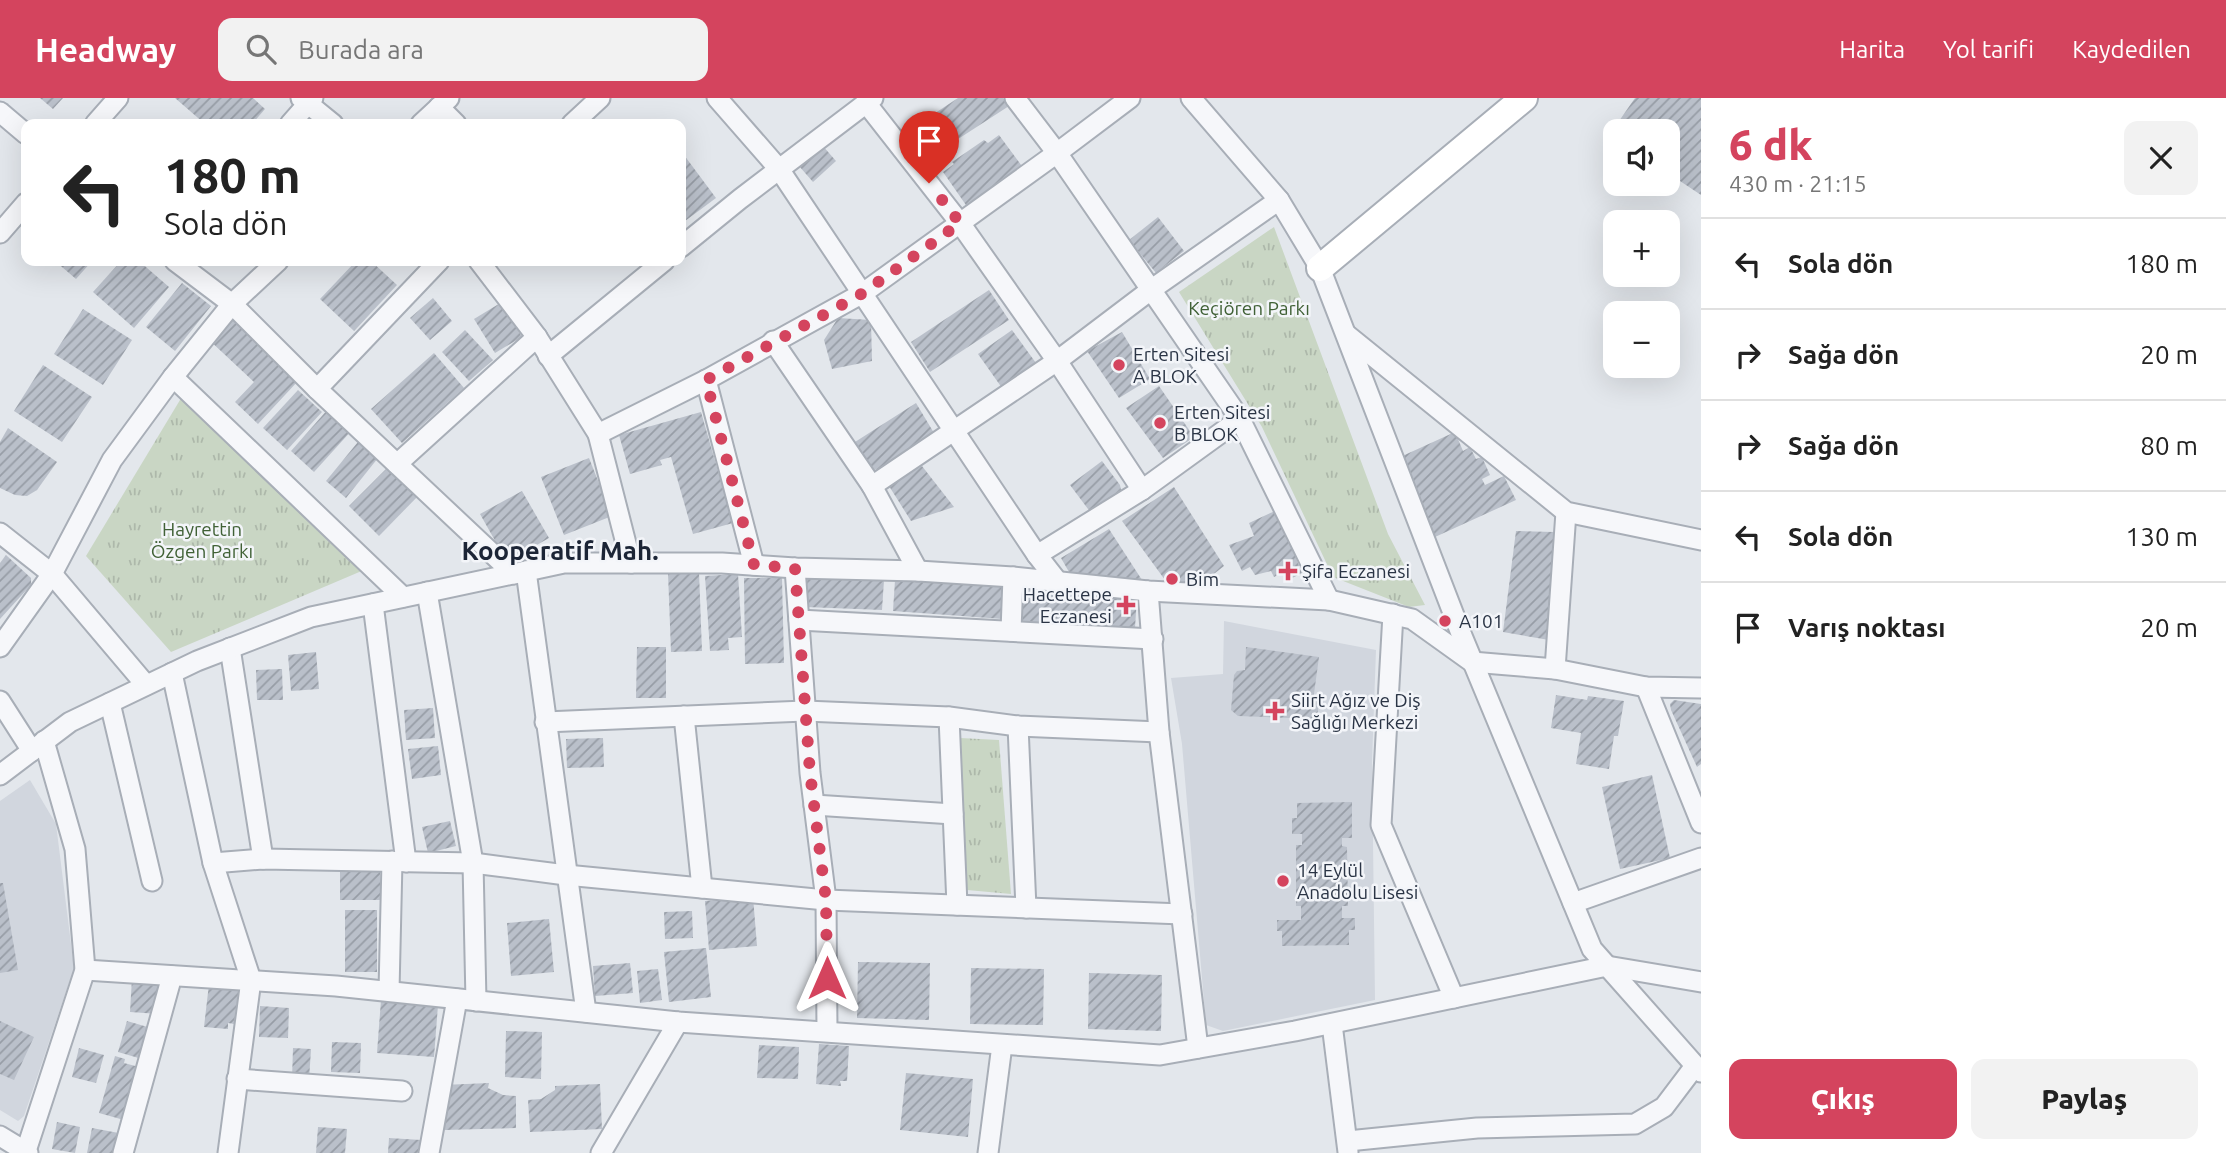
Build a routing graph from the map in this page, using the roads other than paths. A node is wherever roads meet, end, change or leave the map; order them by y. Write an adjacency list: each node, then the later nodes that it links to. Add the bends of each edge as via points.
1 (118, 98): 12 (street)
2 (600, 98): 17 (street)
3 (717, 98): 20 (street)
4 (1015, 98): 19 (street)
5 (1130, 98): 19 (street)
6 (1191, 98): 21 (street)
7 (1524, 98): 31 (street)
8 (307, 100): 13 (street); 14 (street)
9 (870, 100): 20 (street); 23 (street)
10 (444, 103): 15 (street); 16 (street)
11 (0, 112): 18 (street)
12 (99, 119)
13 (294, 119)
14 (328, 119)
15 (426, 119)
16 (453, 119)
17 (577, 119)
18 (21, 130)
19 (1057, 153): 23 (street); 32 (street)
20 (779, 169): 25 (street); 33 (street)
21 (1279, 200): 31 (street); 32 (street)
22 (21, 209): 24 (street)
23 (960, 223): 33 (street); 39 (street)
24 (0, 233)
25 (686, 243)
26 (186, 266): 34 (street)
27 (273, 266): 34 (street)
28 (434, 266): 42 (street)
29 (483, 266): 36 (street)
30 (658, 266): 38 (street)
31 (1320, 268): 35 (street)
32 (1152, 289): 39 (street); 43 (street)
33 (863, 293): 37 (street); 44 (street)
34 (232, 304): 40 (street); 42 (street)
35 (1346, 334): 49 (street); 72 (street)
36 (537, 337): 38 (street); 46 (street)
37 (773, 341): 41 (street); 47 (street)
38 (548, 356): 45 (street)
39 (1057, 361): 44 (street); 48 (street)
40 (173, 377): 58 (street, via 112,460); 63 (street)
41 (706, 380): 45 (street); 54 (street)
42 (317, 389): 46 (street)
43 (1240, 419): 48 (street); 64 (street)
44 (954, 428): 47 (street); 52 (street)
45 (598, 434): 53 (street)
46 (397, 464): 57 (street)
47 (872, 486): 56 (street)
48 (1142, 489): 52 (street)
49 (1566, 512): 51 (street); 73 (street)
50 (0, 533): 58 (street)
51 (1701, 540)
52 (1037, 555): 60 (street)
53 (631, 563): 54 (street); 57 (street, via 564,563)
54 (754, 565): 55 (street)
55 (795, 568): 56 (street); 67 (street)
56 (918, 571): 59 (street)
57 (520, 572): 62 (street); 83 (street)
58 (52, 574): 70 (street); 75 (street)
59 (1013, 577): 60 (street); 68 (street)
60 (1058, 582): 61 (street)
61 (1147, 591): 64 (street); 69 (street)
62 (427, 592): 63 (street); 95 (street)
63 (403, 597): 65 (street)
64 (1329, 600): 66 (street)
65 (373, 604): 71 (street, via 311,617); 93 (street)
66 (1393, 614): 72 (street, via 1412,619); 110 (street, via 1381,825)
67 (799, 620): 68 (street); 80 (street)
68 (1011, 631): 69 (street)
69 (1153, 639): 85 (street)
70 (0, 647)
71 (230, 648): 74 (street); 92 (street)
72 (1472, 662): 73 (street); 100 (street)
73 (1555, 668): 76 (street)
74 (172, 673): 75 (street); 94 (street)
75 (146, 685): 79 (street)
76 (1646, 687): 77 (street); 90 (street)
77 (1701, 688)
78 (0, 701): 86 (street)
79 (110, 703): 86 (street, via 70,722); 97 (street)
80 (805, 711): 81 (street); 82 (street); 88 (street)
81 (684, 716): 83 (street); 98 (street)
82 (949, 717): 84 (street); 89 (street)
83 (545, 722): 96 (street)
84 (1018, 726): 85 (street); 102 (street)
85 (1159, 732): 103 (street)
86 (38, 746): 87 (street); 105 (street, via 75,849)
87 (0, 775)
88 (814, 805): 89 (street); 99 (street)
89 (953, 814): 101 (street)
90 (1701, 823)
91 (1701, 858): 100 (street)
92 (263, 859): 93 (street); 94 (street)
93 (399, 861): 95 (street); 109 (street)
94 (213, 863): 107 (street)
95 (473, 863): 96 (street); 111 (street)
96 (566, 875): 98 (street); 112 (street)
97 (152, 881)
98 (702, 888): 99 (street)
99 (826, 900): 101 (street); 115 (street)
100 (1573, 903): 104 (street, via 1592,949)
101 (957, 905): 102 (street)
102 (1026, 908): 103 (street)
103 (1182, 914): 117 (street)
104 (1607, 966): 108 (street); 110 (street); 118 (street)
105 (85, 970): 106 (street); 123 (street)
106 (172, 976): 107 (street); 124 (street)
107 (251, 980): 109 (street); 119 (street)
108 (1701, 982)
109 (389, 992): 111 (street)
110 (1454, 998): 114 (street)
111 (467, 1000): 112 (street); 126 (street)
112 (586, 1012): 113 (street)
113 (678, 1022): 115 (street); 127 (street)
114 (1332, 1024): 117 (street); 122 (street)
115 (827, 1031): 116 (street)
116 (1002, 1045): 117 (street, via 1160,1055); 128 (street)
117 (1198, 1048)
118 (1698, 1069): 122 (street, via 1664,1107 1634,1124 1477,1128)
119 (237, 1079): 120 (street); 125 (street)
120 (402, 1091)
121 (0, 1136): 123 (street)
122 (1348, 1147)
123 (27, 1152)
124 (123, 1153)
125 (228, 1153)
126 (429, 1153)
127 (601, 1153)
128 (988, 1153)

